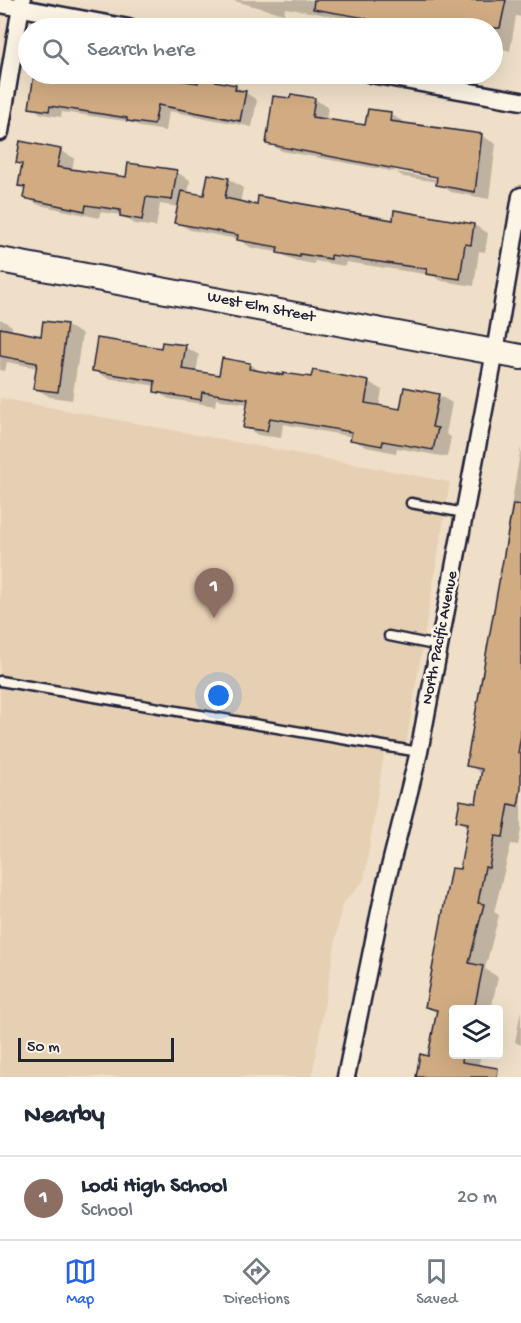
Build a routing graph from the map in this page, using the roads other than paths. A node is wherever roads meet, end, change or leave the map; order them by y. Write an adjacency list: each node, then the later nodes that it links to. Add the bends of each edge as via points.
1 (0, 4): 2 (street)
2 (22, 4): 3 (street)
3 (84, 18)
4 (18, 27): 7 (street)
5 (427, 84): 6 (street)
6 (521, 101)
7 (0, 132)
8 (521, 196): 10 (street, North Pacific Avenue)
9 (0, 260): 10 (street, West Elm Street)
10 (495, 352): 11 (street, West Elm Street); 13 (street, North Pacific Avenue)
11 (521, 357)
12 (411, 503): 13 (lane)
13 (464, 513): 15 (street, North Pacific Avenue)
14 (389, 636): 15 (lane)
15 (439, 646): 17 (street, North Pacific Avenue)
16 (0, 681): 17 (lane)
17 (419, 752): 18 (street, North Pacific Avenue, via 385,887)
18 (346, 1077)

